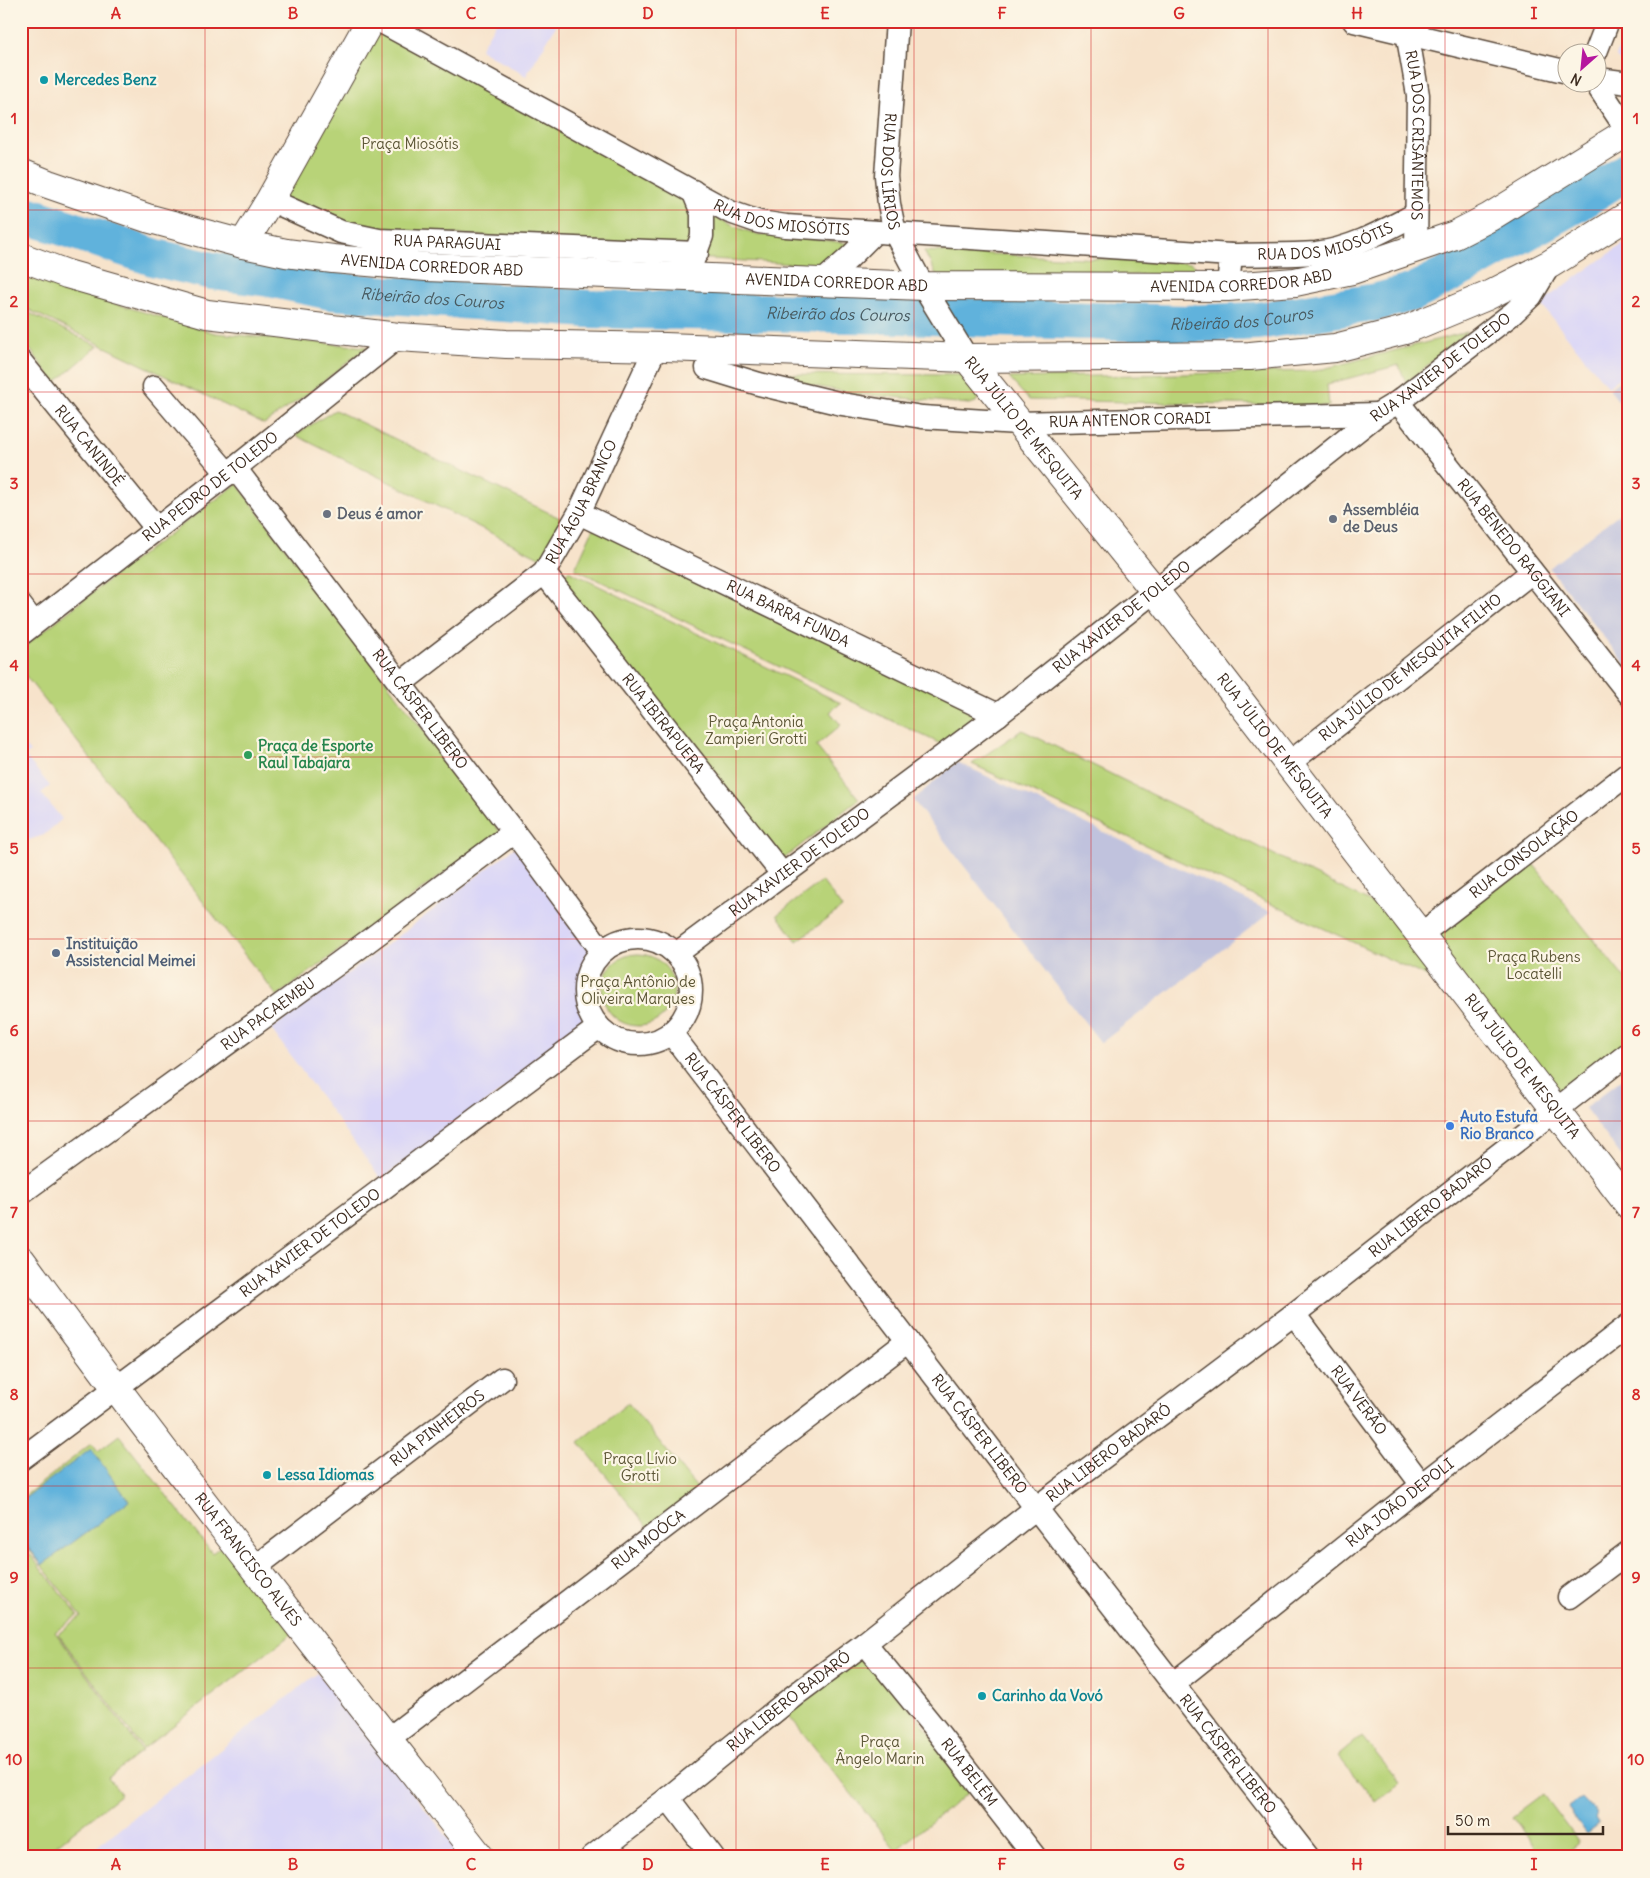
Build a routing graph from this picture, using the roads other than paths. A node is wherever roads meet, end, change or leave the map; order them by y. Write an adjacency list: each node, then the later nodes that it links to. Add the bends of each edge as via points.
1 (370, 21): 15 (main road)
2 (380, 21): 14 (street, RUA DOS MIOSÓTIS)
3 (897, 21): 18 (street, RUA DOS LÍRIOS)
4 (1354, 21): 6 (street)
5 (1608, 21): 7 (street)
6 (1406, 28): 8 (street); 16 (street, RUA DOS CRISÂNTEMOS, via 1418,94)
7 (1600, 42)
8 (1558, 69)
9 (1608, 80): 10 (street)
10 (1629, 83)
11 (1602, 92): 12 (street)
12 (1628, 132): 21 (main road, AVENIDA CORREDOR ABD, via 1490,216 1455,235)
13 (21, 173): 19 (main road, AVENIDA CORREDOR ABD, via 147,218)
14 (693, 191): 18 (street, RUA DOS MIOSÓTIS, via 730,212 759,222); 22 (street, via 702,213 702,236)
15 (270, 200): 19 (main road); 20 (street, RUA PARAGUAI, via 341,232 379,240)
16 (1416, 214): 21 (street, RUA DOS CRISÂNTEMOS); 23 (street, RUA DOS MIOSÓTIS, via 1378,234 1341,247 1317,252)
17 (1629, 215): 25 (main road)
18 (885, 233): 23 (street, RUA DOS MIOSÓTIS); 27 (street); 29 (street, RUA DOS LÍRIOS)
19 (243, 244): 26 (main road, AVENIDA CORREDOR ABD, via 333,259 426,267)
20 (633, 250): 22 (street, RUA PARAGUAI); 26 (street, RUA PARAGUAI)
21 (1416, 250): 28 (main road, AVENIDA CORREDOR ABD, via 1352,270 1296,282)
22 (697, 253): 26 (street)
23 (1231, 255): 28 (street)
24 (21, 257): 30 (main road, via 67,274 207,314)
25 (1550, 264): 32 (main road, via 1488,296 1405,330 1336,348 1250,356); 36 (street, RUA XAVIER DE TOLEDO, via 1531,296 1513,314)
26 (682, 277): 27 (main road, AVENIDA CORREDOR ABD)
27 (821, 283): 29 (main road, AVENIDA CORREDOR ABD)
28 (1228, 287): 29 (main road, AVENIDA CORREDOR ABD)
29 (928, 295): 32 (street, RUA JÚLIO DE MESQUITA)
30 (398, 337): 31 (main road, via 506,344); 39 (street, RUA PEDRO DE TOLEDO)
31 (656, 347): 32 (main road); 40 (street, RUA ÁGUA BRANCO)
32 (963, 350): 38 (main road, RUA JÚLIO DE MESQUITA)
33 (21, 362): 41 (street, RUA CANINDÉ)
34 (706, 368): 38 (street, RUA ANTENOR CORADI, via 842,404 922,417)
35 (154, 387): 39 (street, RUA CÁSPER LIBERO)
36 (1398, 402): 37 (street, RUA XAVIER DE TOLEDO); 42 (street, RUA BENEDO RAGGIANI)
37 (1378, 414): 38 (street, RUA ANTENOR CORADI); 44 (street, RUA XAVIER DE TOLEDO)
38 (1018, 423): 44 (main road, RUA JÚLIO DE MESQUITA)
39 (231, 471): 41 (street, RUA PEDRO DE TOLEDO); 46 (street, RUA CÁSPER LIBERO)
40 (579, 513): 43 (street, RUA ÁGUA BRANCO); 48 (street, RUA BARRA FUNDA)
41 (157, 529): 45 (street, RUA PEDRO DE TOLEDO)
42 (1532, 572): 47 (street, RUA BENEDO RAGGIANI); 49 (street, RUA JÚLIO DE MESQUITA FILHO)
43 (544, 574): 46 (street, RUA ÁGUA BRANCO); 52 (street, RUA IBIRAPUERA)
44 (1155, 591): 48 (street, RUA XAVIER DE TOLEDO); 49 (main road, RUA JÚLIO DE MESQUITA)
45 (26, 621)
46 (401, 683): 51 (street, RUA CÁSPER LIBERO)
47 (1629, 694)
48 (998, 715): 52 (street, RUA XAVIER DE TOLEDO)
49 (1288, 764): 53 (main road, RUA JÚLIO DE MESQUITA)
50 (1629, 773): 53 (street, RUA CONSOLAÇÃO)
51 (514, 832): 54 (street, RUA CÁSPER LIBERO); 60 (street, RUA PACAEMBU)
52 (783, 875): 55 (street, RUA XAVIER DE TOLEDO)
53 (1420, 935): 59 (main road, RUA JÚLIO DE MESQUITA)
54 (602, 951): 55 (street, via 627,939 652,939); 56 (street, via 591,965 585,984 586,1004)
55 (676, 954): 57 (street, via 689,975 692,996 684,1018)
56 (599, 1027): 57 (street, via 615,1039 631,1044 648,1044); 67 (street, RUA XAVIER DE TOLEDO)
57 (671, 1033): 65 (street, RUA CÁSPER LIBERO)
58 (1629, 1053): 59 (street, RUA LIBERO BADARÓ)
59 (1556, 1111): 61 (main road, RUA JÚLIO DE MESQUITA); 63 (street, RUA LIBERO BADARÓ)
60 (21, 1193)
61 (1629, 1205)
62 (21, 1260): 67 (main road, RUA FRANCISCO ALVES)
63 (1294, 1314): 69 (street, RUA VERÃO); 70 (street, RUA LIBERO BADARÓ)
64 (1629, 1325): 69 (street, RUA JOÃO DEPOLI)
65 (908, 1341): 70 (street, RUA CÁSPER LIBERO); 76 (street, RUA MOÓCA)
66 (502, 1379): 72 (street, RUA PINHEIROS)
67 (115, 1388): 68 (street, RUA XAVIER DE TOLEDO); 72 (main road, RUA FRANCISCO ALVES)
68 (21, 1458)
69 (1422, 1485): 75 (street, RUA JOÃO DEPOLI)
70 (1036, 1508): 74 (street, RUA LIBERO BADARÓ); 75 (street, RUA CÁSPER LIBERO)
71 (1629, 1552): 73 (street)
72 (253, 1569): 76 (main road, RUA FRANCISCO ALVES)
73 (1569, 1597)
74 (865, 1643): 77 (street, RUA LIBERO BADARÓ); 81 (street, RUA BELÉM)
75 (1174, 1684): 82 (street, RUA CÁSPER LIBERO)
76 (388, 1739): 78 (main road, RUA FRANCISCO ALVES)
77 (668, 1798): 79 (street, RUA LIBERO BADARÓ); 80 (street)
78 (480, 1857)
79 (592, 1857)
80 (713, 1857)
81 (1035, 1857)
82 (1308, 1857)

